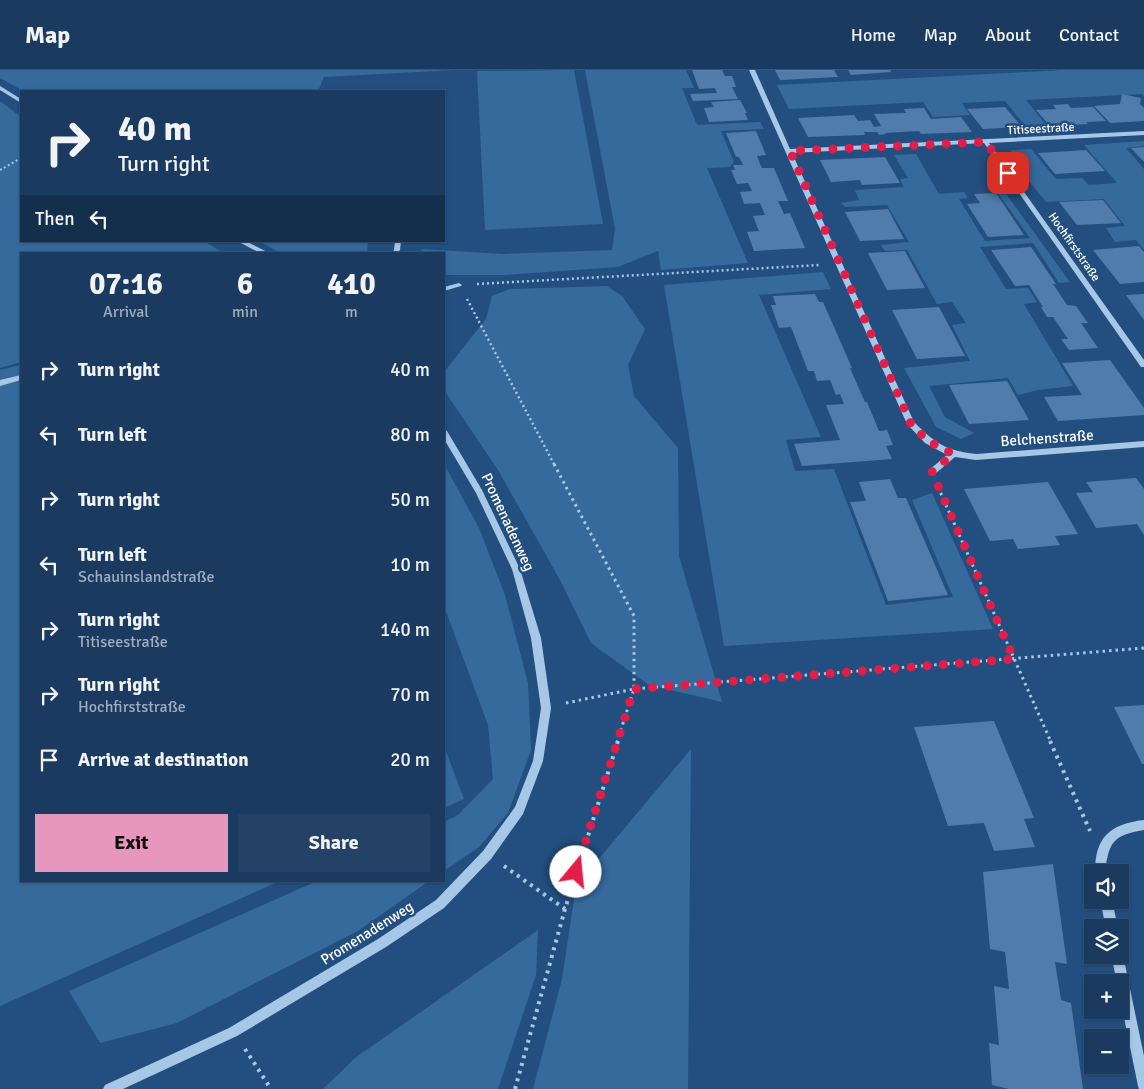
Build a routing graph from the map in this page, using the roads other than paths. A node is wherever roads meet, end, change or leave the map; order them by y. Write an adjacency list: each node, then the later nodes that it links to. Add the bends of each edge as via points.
1 (752, 70): 6 (street)
2 (0, 88): 3 (street)
3 (20, 100)
4 (1144, 133): 5 (street, Titiseestraße)
5 (986, 142): 6 (street, Titiseestraße); 11 (street, Hochfirststraße)
6 (790, 151): 16 (street, via 911,424 928,441)
7 (242, 242): 8 (street)
8 (264, 252)
9 (459, 285): 10 (street)
10 (445, 289)
11 (1144, 365)
12 (20, 378): 13 (street)
13 (0, 383)
14 (445, 435): 22 (street, Promenadenweg, via 479,492 516,569 536,638 546,708 538,760 519,810 488,855 440,904 382,944 233,1032)
15 (1144, 444): 16 (street, Belchenstraße, via 976,457)
16 (953, 454): 17 (street)
17 (932, 472)
18 (1144, 825): 19 (street, via 1127,827 1108,838)
19 (1100, 864)
20 (1119, 964): 21 (street)
21 (1144, 1086)
22 (109, 1089)

